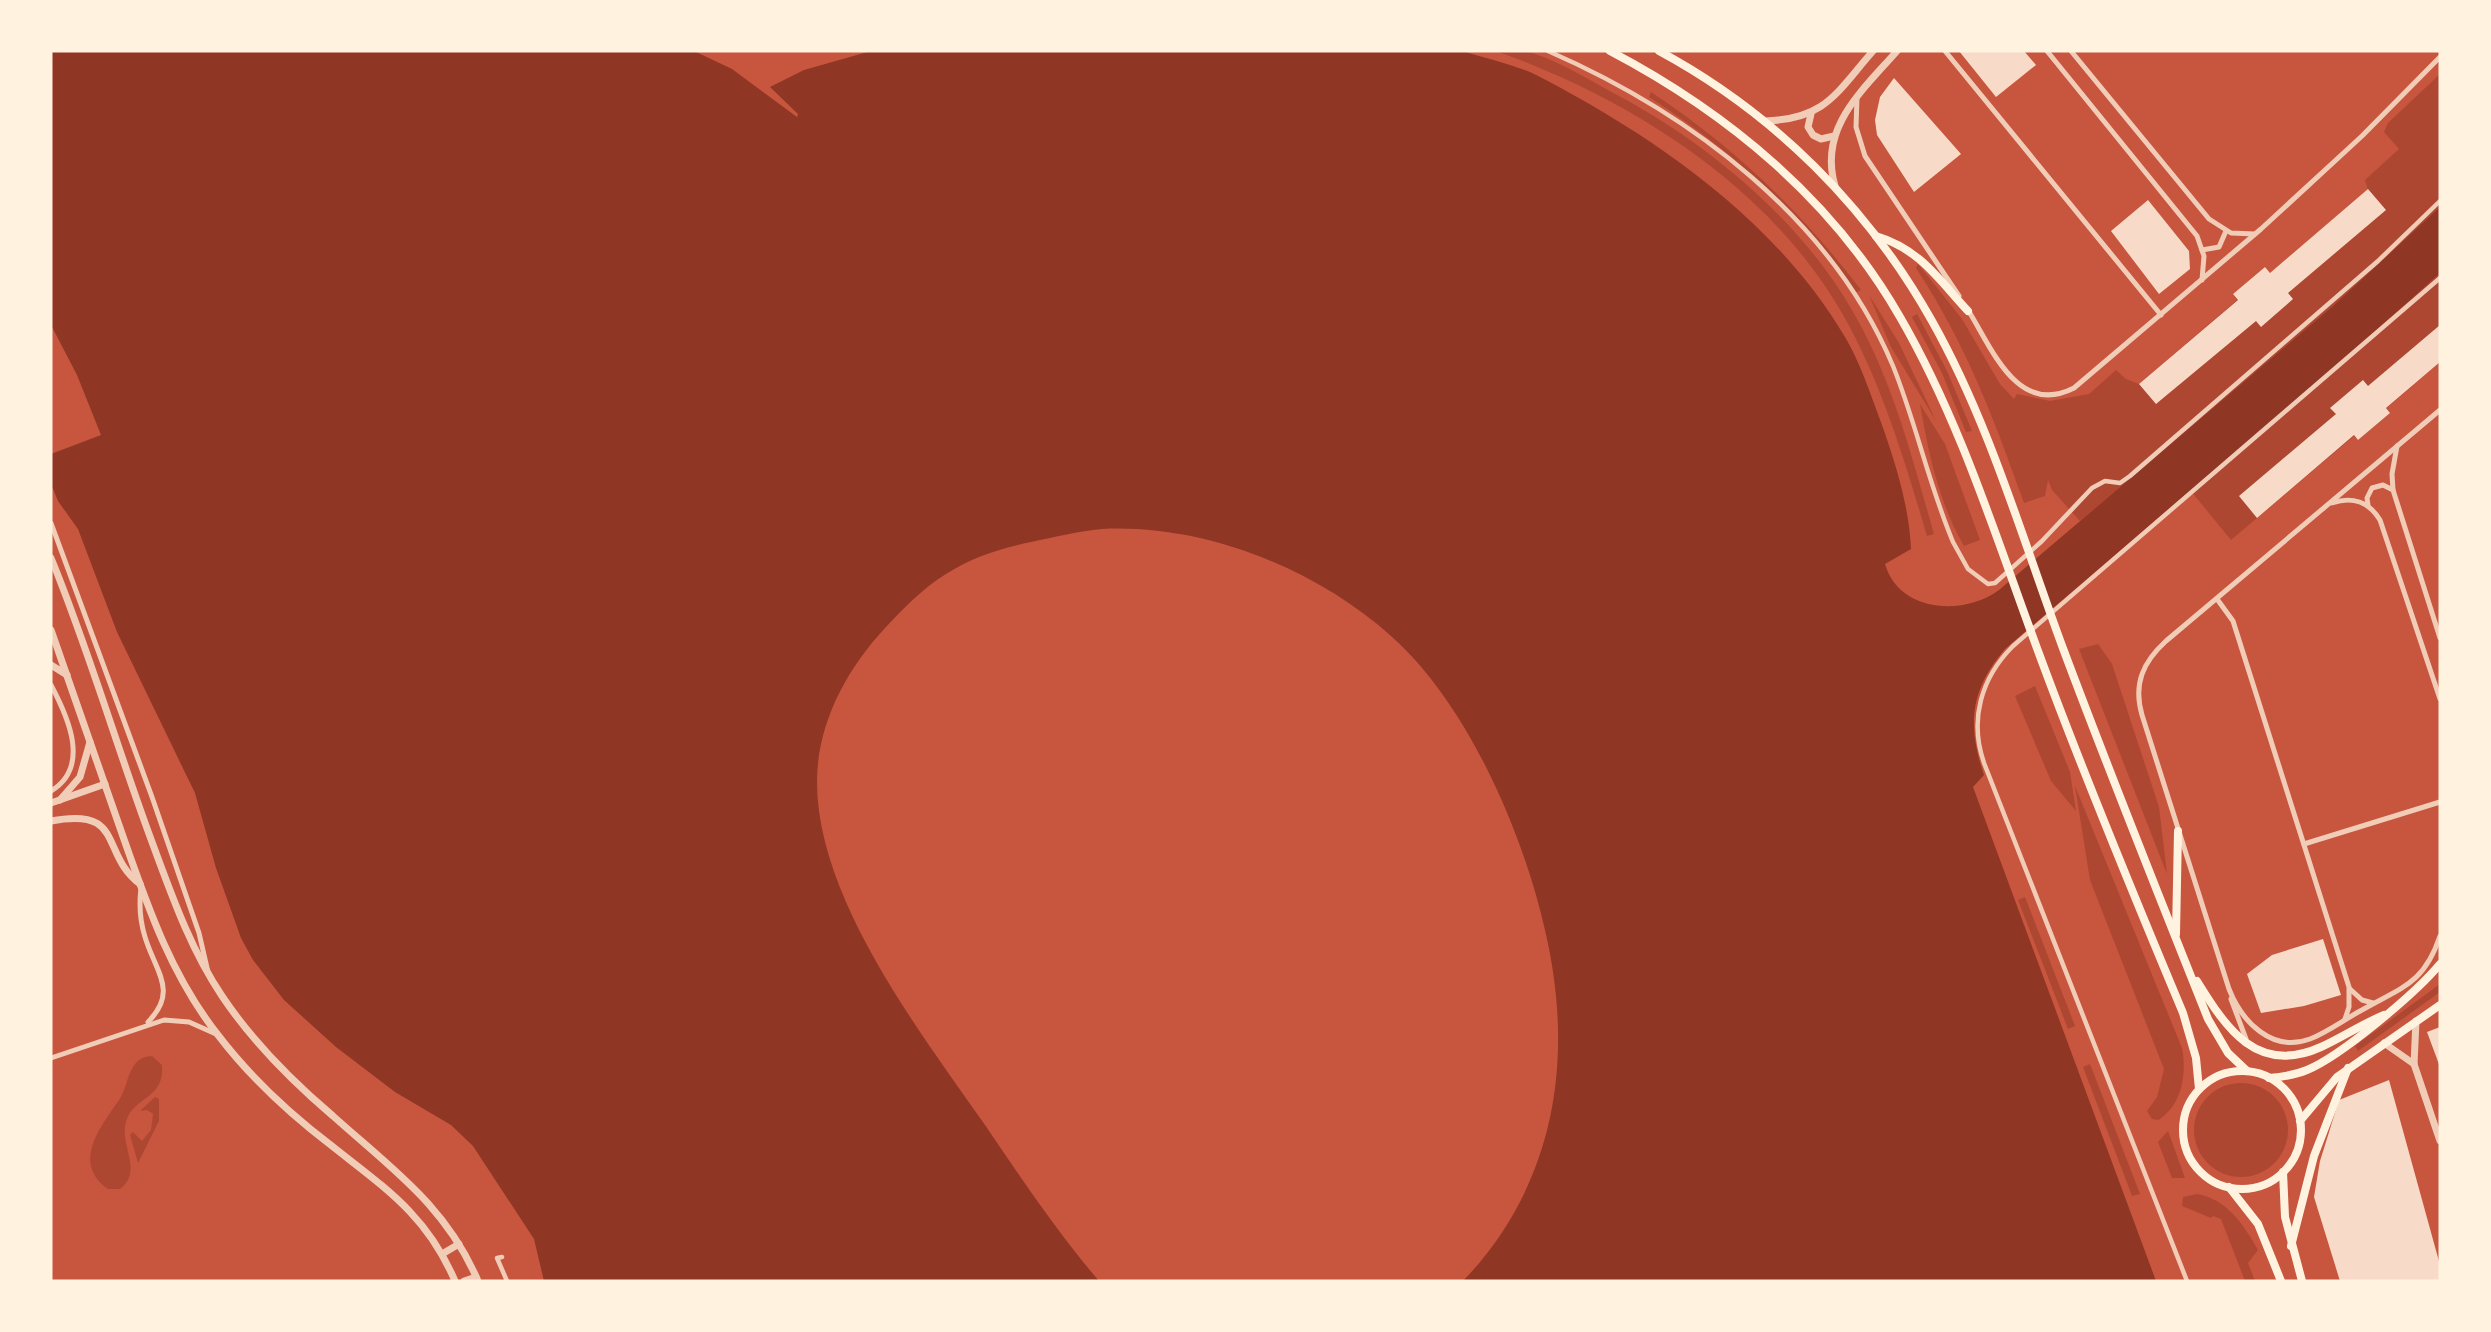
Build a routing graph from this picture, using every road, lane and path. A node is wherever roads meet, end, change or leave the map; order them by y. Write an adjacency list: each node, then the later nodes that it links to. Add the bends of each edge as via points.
1 (1548, 51): 15 (street, via 1608,79 1694,131 1751,177 1815,243 1882,343 1953,542 1968,569 1988,584 1995,583 2042,541 2096,485 2109,480 2120,483 2130,476 2378,261)
2 (1610, 51): 69 (main road, via 1677,89 1736,131 1797,185 1840,231 1881,286 1919,351 1954,426 2055,698 2183,1013)
3 (1659, 51): 12 (main road)
4 (1873, 51): 11 (street, via 1830,100)
5 (1897, 51): 10 (street)
6 (1945, 51): 23 (street)
7 (2047, 51): 19 (street, via 2192,230)
8 (2071, 51): 16 (street, via 2209,219)
9 (2440, 57): 17 (street)
10 (1858, 96): 13 (street); 22 (street, via 1856,127 1865,156)
11 (1811, 114): 12 (street); 13 (street, via 1808,122 1813,135 1821,139)
12 (1765, 121): 14 (main road)
13 (1834, 136): 14 (street, via 1830,161)
14 (1835, 187): 18 (main road)
15 (2440, 201)
16 (2225, 231): 17 (street); 19 (street, via 2219,247)
17 (2255, 234): 21 (street)
18 (1876, 236): 22 (main road, via 1922,259); 49 (main road, via 1948,351)
19 (2202, 250): 21 (street)
20 (2440, 278): 82 (street, via 2018,641 1996,667 1980,702 1977,733 1984,763)
21 (2202, 280): 23 (street)
22 (1968, 311): 23 (street, via 2011,379 2029,392 2044,395 2074,388)
23 (2161, 315)
24 (2440, 410): 25 (street)
25 (2398, 446): 26 (street); 27 (street)
26 (2393, 490): 28 (street, via 2383,485 2372,488); 33 (street)
27 (2326, 506): 28 (street, via 2346,500); 31 (street)
28 (2369, 507): 37 (street, via 2383,527)
29 (51, 523): 52 (street, via 197,926)
30 (51, 558): 52 (street, via 175,905)
31 (2217, 598): 45 (street, via 2156,650 2139,680 2139,704); 46 (street, via 2233,621)
32 (51, 629): 35 (street)
33 (2440, 638)
34 (51, 665): 35 (street)
35 (67, 674): 38 (street)
36 (51, 685): 40 (street, via 74,750 70,771)
37 (2440, 699)
38 (90, 741): 39 (street); 41 (street, via 80,777)
39 (105, 784): 41 (street); 47 (street)
40 (51, 791)
41 (60, 800): 43 (street)
42 (2440, 802): 46 (street)
43 (51, 803)
44 (51, 821): 47 (street, via 75,817 97,823 110,835 122,864)
45 (2178, 831): 49 (main road); 54 (street)
46 (2304, 845): 53 (street)
47 (141, 886): 60 (street, via 142,929 164,992 161,1007); 61 (street, via 167,953)
48 (2440, 936): 55 (street, via 2432,959 2418,977)
49 (2176, 940): 50 (main road)
50 (2186, 964): 63 (main road, via 2225,1026); 67 (main road, via 2214,1031)
51 (2440, 964): 57 (main road)
52 (209, 975): 74 (street, via 270,1056 417,1189)
53 (2349, 987): 55 (street, via 2356,996); 58 (street)
54 (2229, 989): 58 (street, via 2251,1025 2279,1041 2311,1038); 63 (street)
55 (2373, 1003): 58 (street)
56 (2440, 1005): 59 (main road)
57 (2384, 1015): 63 (main road, via 2299,1054 2268,1052); 68 (main road, via 2318,1065)
58 (2345, 1020)
59 (2416, 1021): 62 (main road); 65 (street)
60 (145, 1024): 61 (street, via 181,1020); 64 (street)
61 (216, 1034): 76 (street, via 271,1094 399,1198)
62 (2384, 1043): 65 (street); 66 (main road)
63 (2249, 1045)
64 (51, 1058)
65 (2414, 1064): 71 (street)
66 (2348, 1068): 70 (main road, via 2316,1097); 75 (main road, via 2311,1166)
67 (2247, 1071): 68 (main road); 69 (main road, via 2221,1075)
68 (2269, 1078): 70 (main road, via 2287,1092)
69 (2199, 1089): 73 (main road, via 2185,1113 2185,1147 2205,1176)
70 (2300, 1121): 72 (main road, via 2297,1148)
71 (2440, 1141)
72 (2283, 1172): 73 (main road, via 2258,1186); 75 (main road)
73 (2229, 1187): 83 (main road, via 2262,1231)
74 (459, 1244): 76 (street); 78 (street)
75 (2291, 1246): 84 (main road)
76 (442, 1254): 79 (street)
77 (502, 1256): 81 (street, via 498,1258)
78 (477, 1279): 80 (street)
79 (455, 1281)
80 (464, 1281)
81 (507, 1281)
82 (2187, 1281)
83 (2281, 1281)
84 (2302, 1281)

